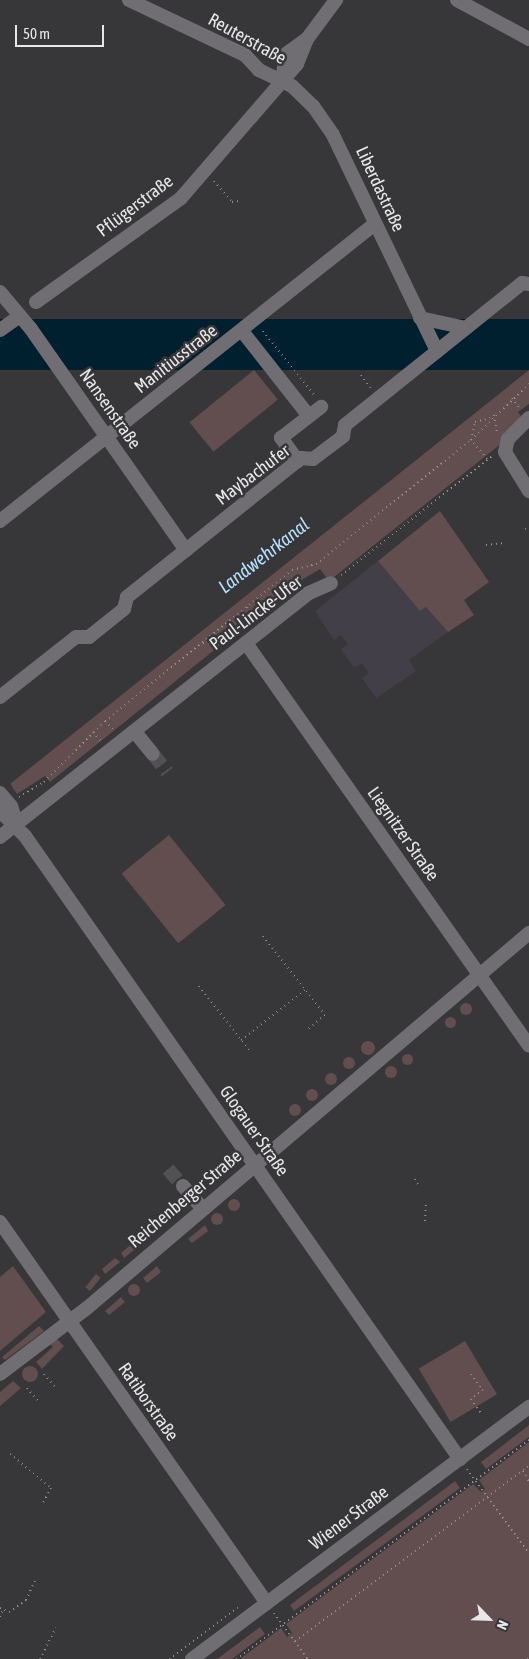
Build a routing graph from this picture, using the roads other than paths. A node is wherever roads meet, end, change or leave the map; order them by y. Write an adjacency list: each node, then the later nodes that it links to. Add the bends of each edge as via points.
1 (129, 0): 5 (street, Reuterstraße, via 245,55 259,70)
2 (336, 0): 5 (street, via 307,40 286,54)
3 (457, 0): 4 (street)
4 (529, 39)
5 (287, 83): 6 (street, Liberdastraße, via 329,127); 9 (street, Pflügerstraße, via 181,198)
6 (375, 224): 11 (street, Liberdastraße); 14 (street, Manitiusstraße)
7 (529, 284): 12 (street, Maybachufer, via 522,283)
8 (0, 292): 10 (street, Nansenstraße)
9 (36, 302)
10 (20, 316): 13 (street); 19 (street, Nansenstraße)
11 (420, 318): 12 (street); 15 (street, Liberdastraße)
12 (466, 328): 15 (street, Maybachufer)
13 (0, 330)
14 (242, 330): 18 (street); 19 (street, Manitiusstraße)
15 (437, 351): 20 (street, Maybachufer, via 378,398 313,459)
16 (318, 402): 18 (street)
17 (525, 414): 21 (street, via 508,439 505,452)
18 (309, 416): 20 (street, via 281,438)
19 (108, 437): 22 (street, Manitiusstraße); 23 (street, Nansenstraße)
20 (298, 460): 23 (street, Maybachufer)
21 (529, 492)
22 (0, 521)
23 (186, 550): 26 (street, Maybachufer, via 127,597 124,609 88,637 76,637)
24 (331, 582): 25 (street, Paul-Lincke-Ufer, via 309,593)
25 (246, 643): 27 (street, Paul-Lincke-Ufer); 34 (street, Liegnitzer Straße)
26 (0, 698)
27 (135, 732): 28 (street); 31 (street, Paul-Lincke-Ufer)
28 (153, 754)
29 (4, 796): 31 (street)
30 (0, 811): 31 (street)
31 (17, 824): 32 (street, Paul-Lincke-Ufer); 36 (street, Glogauer Straße)
32 (0, 837)
33 (529, 933): 34 (street, Reichenberger Straße)
34 (479, 975): 35 (street, Liegnitzer Straße); 36 (street, Reichenberger Straße)
35 (529, 1046)
36 (255, 1165): 38 (street, Reichenberger Straße); 43 (street, Glogauer Straße)
37 (183, 1186): 38 (street)
38 (203, 1209): 40 (street, Reichenberger Straße)
39 (0, 1222): 40 (street, Ratiborstraße)
40 (68, 1320): 41 (street, Reichenberger Straße); 44 (street, Ratiborstraße)
41 (0, 1374)
42 (529, 1407): 43 (street, Wiener Straße)
43 (460, 1459): 44 (street, Wiener Straße)
44 (267, 1603): 45 (street, Wiener Straße)
45 (192, 1659)

